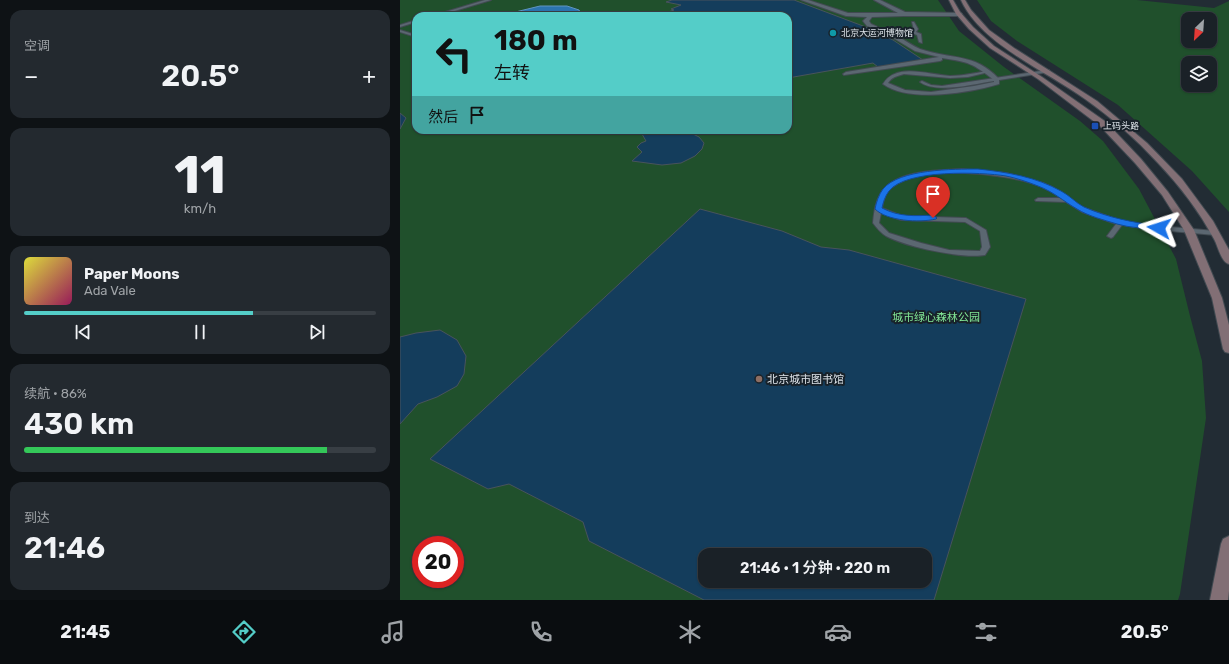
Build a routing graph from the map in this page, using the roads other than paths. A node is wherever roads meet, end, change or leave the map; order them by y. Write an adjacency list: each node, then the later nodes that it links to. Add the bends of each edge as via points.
1 (489, 0): 6 (lane)
2 (803, 0): 9 (street, via 848,15)
3 (876, 0): 7 (street)
4 (951, 0): 8 (main road)
5 (963, 0): 19 (main road, via 975,19 988,32)
6 (448, 12)
7 (904, 14): 8 (street); 9 (street)
8 (959, 14): 22 (main road, via 992,47)
9 (878, 15): 14 (street, via 870,16 866,21 869,25)
10 (412, 22): 12 (lane)
11 (913, 23): 15 (lane, via 916,29)
12 (400, 26)
13 (400, 31): 16 (lane)
14 (887, 32): 15 (lane); 18 (street, via 917,50)
15 (910, 32): 17 (lane, via 919,34)
16 (412, 35)
17 (921, 42)
18 (956, 58): 20 (street, via 977,64); 21 (street, via 932,59)
19 (1047, 71): 22 (lane); 30 (main road, via 1111,114 1149,148 1189,195)
20 (987, 72): 23 (street); 23 (lane, via 949,77 897,73 890,76 885,84 902,91 935,94 986,87 997,83)
21 (846, 74)
22 (1033, 74): 23 (lane); 29 (main road, via 1103,124 1165,194)
23 (996, 79): 24 (lane, via 942,87)
24 (922, 82)
25 (1038, 200): 26 (lane)
26 (1069, 200): 27 (lane, via 1040,184 1008,174 978,171 938,172 895,182 886,190); 28 (lane, via 1080,208)
27 (878, 209): 27 (lane, via 876,223 888,234 919,245 972,254 982,253 986,247 983,230 966,220 901,218)
28 (1120, 223): 29 (lane); 31 (lane)
29 (1189, 230): 30 (lane); 33 (main road, via 1217,298)
30 (1215, 233): 32 (main road)
31 (1111, 236)
32 (1229, 261)
33 (1229, 349)
34 (1229, 544): 35 (main road)
35 (1219, 600)

